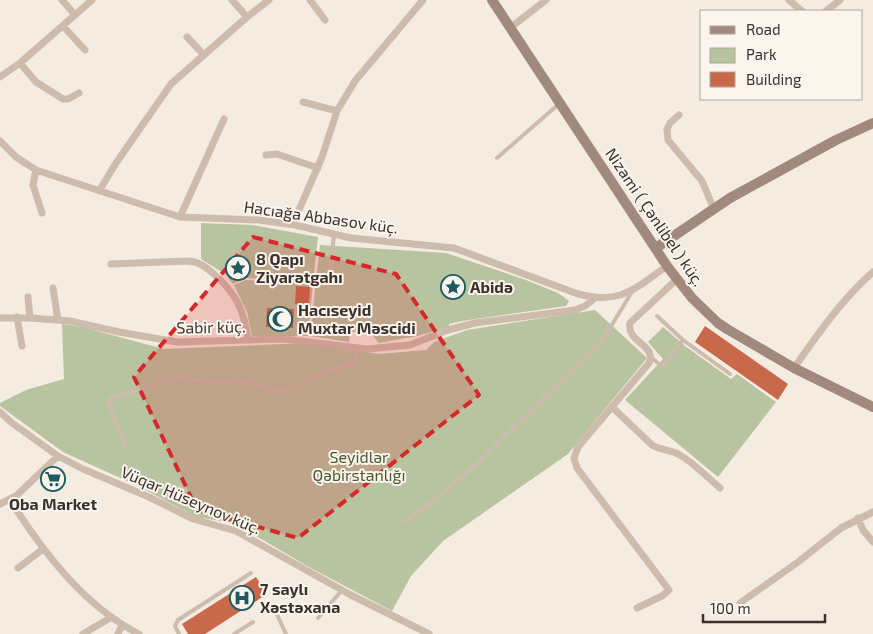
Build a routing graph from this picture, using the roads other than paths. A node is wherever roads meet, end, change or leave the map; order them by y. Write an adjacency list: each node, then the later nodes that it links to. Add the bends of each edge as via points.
1 (62, 0): 13 (street)
2 (92, 0): 13 (street)
3 (232, 0): 14 (street)
4 (269, 0): 14 (street)
5 (310, 0): 15 (street)
6 (423, 0): 26 (street, via 355,81)
7 (492, 0): 17 (main road, Nizami ( Çənlibel ) küç.)
8 (546, 0): 17 (street)
9 (788, 0): 11 (street)
10 (840, 0): 12 (street)
11 (801, 10)
12 (827, 10)
13 (75, 15): 16 (street)
14 (247, 17): 20 (street)
15 (325, 20)
16 (63, 26): 19 (street); 21 (street)
17 (510, 28): 25 (main road, Nizami ( Çənlibel ) küç.)
18 (187, 37): 20 (street)
19 (85, 50)
20 (204, 54): 35 (street, via 171,84)
21 (20, 63): 22 (street); 23 (street, via 36,82 63,99)
22 (0, 77)
23 (79, 93)
24 (303, 102): 26 (street)
25 (560, 103): 32 (lane); 41 (main road, Nizami ( Çənlibel ) küç.)
26 (337, 111): 33 (street)
27 (679, 115): 36 (street, via 667,129 668,140 702,181)
28 (224, 118): 38 (street)
29 (873, 123): 36 (main road)
30 (0, 141): 34 (street, Hacıağa Abbasov küç.)
31 (266, 155): 33 (street, via 277,154)
32 (497, 158)
33 (318, 168): 39 (street)
34 (36, 170): 35 (street, Hacıağa Abbasov küç.); 37 (street, via 33,185)
35 (99, 191): 38 (street, Hacıağa Abbasov küç.)
36 (713, 208): 41 (main road)
37 (42, 213)
38 (180, 217): 39 (street, Hacıağa Abbasov küç., via 260,220)
39 (295, 226): 40 (street, Hacıağa Abbasov küç.)
40 (334, 235): 47 (lane); 50 (street, Hacıağa Abbasov küç., via 454,248)
41 (656, 248): 43 (main road, Nizami ( Çənlibel ) küç.)
42 (112, 264): 56 (street, via 196,261 202,264 234,295 245,318)
43 (667, 266): 45 (main road, Nizami ( Çənlibel ) küç.); 48 (street, Hacıağa Abbasov küç.)
44 (873, 272): 61 (street, via 824,326)
45 (677, 279): 60 (street, via 630,322 631,335 651,353); 61 (main road, Nizami ( Çənlibel ) küç., via 718,323)
46 (53, 288): 55 (street)
47 (328, 288)
48 (633, 290): 50 (street, Hacıağa Abbasov küç., via 618,297); 73 (lane, via 604,338 478,463)
49 (28, 297): 54 (street)
50 (595, 298): 59 (street, Sabir küç., via 575,310 475,323 410,345)
51 (657, 316): 57 (lane)
52 (17, 317): 53 (street, Sabir küç.); 54 (street, Sabir küç.); 58 (street)
53 (0, 318)
54 (30, 318): 55 (street, Sabir küç.)
55 (58, 320): 56 (street, Sabir küç., via 177,342)
56 (248, 340): 59 (street, Sabir küç., via 301,340)
57 (683, 340): 60 (lane, via 664,365); 62 (lane)
58 (22, 346)
59 (359, 349): 66 (lane, via 354,362 287,390 277,391 243,380 221,383 180,378 111,397 108,401 110,409)
60 (652, 358): 63 (street)
61 (794, 368): 64 (main road, Nizami ( Çənlibel ) küç.)
62 (730, 374)
63 (612, 407): 68 (street, via 652,445 681,455); 81 (street, via 578,447 574,458 577,468 669,590)
64 (873, 407)
65 (0, 412): 67 (street, Vüqar Hüseynov küç.)
66 (124, 444)
67 (58, 456): 69 (street); 78 (street, Vüqar Hüseynov küç., via 193,519 236,531)
68 (720, 488)
69 (10, 500): 70 (street); 75 (street)
70 (0, 504)
71 (873, 512): 72 (street)
72 (858, 518): 74 (street); 79 (street)
73 (405, 522)
74 (873, 542)
75 (43, 549): 76 (street); 82 (street)
76 (18, 568)
77 (251, 573): 89 (lane, via 178,620 175,626)
78 (342, 590): 83 (lane); 92 (street, Vüqar Hüseynov küç.)
79 (740, 603)
80 (272, 606): 91 (lane)
81 (637, 608)
82 (110, 618): 85 (street); 86 (street)
83 (318, 618)
84 (253, 622): 90 (lane)
85 (122, 625): 87 (street); 88 (street)
86 (83, 634)
87 (118, 634)
88 (139, 634)
89 (179, 634)
90 (234, 634)
91 (286, 634)
92 (429, 634)

